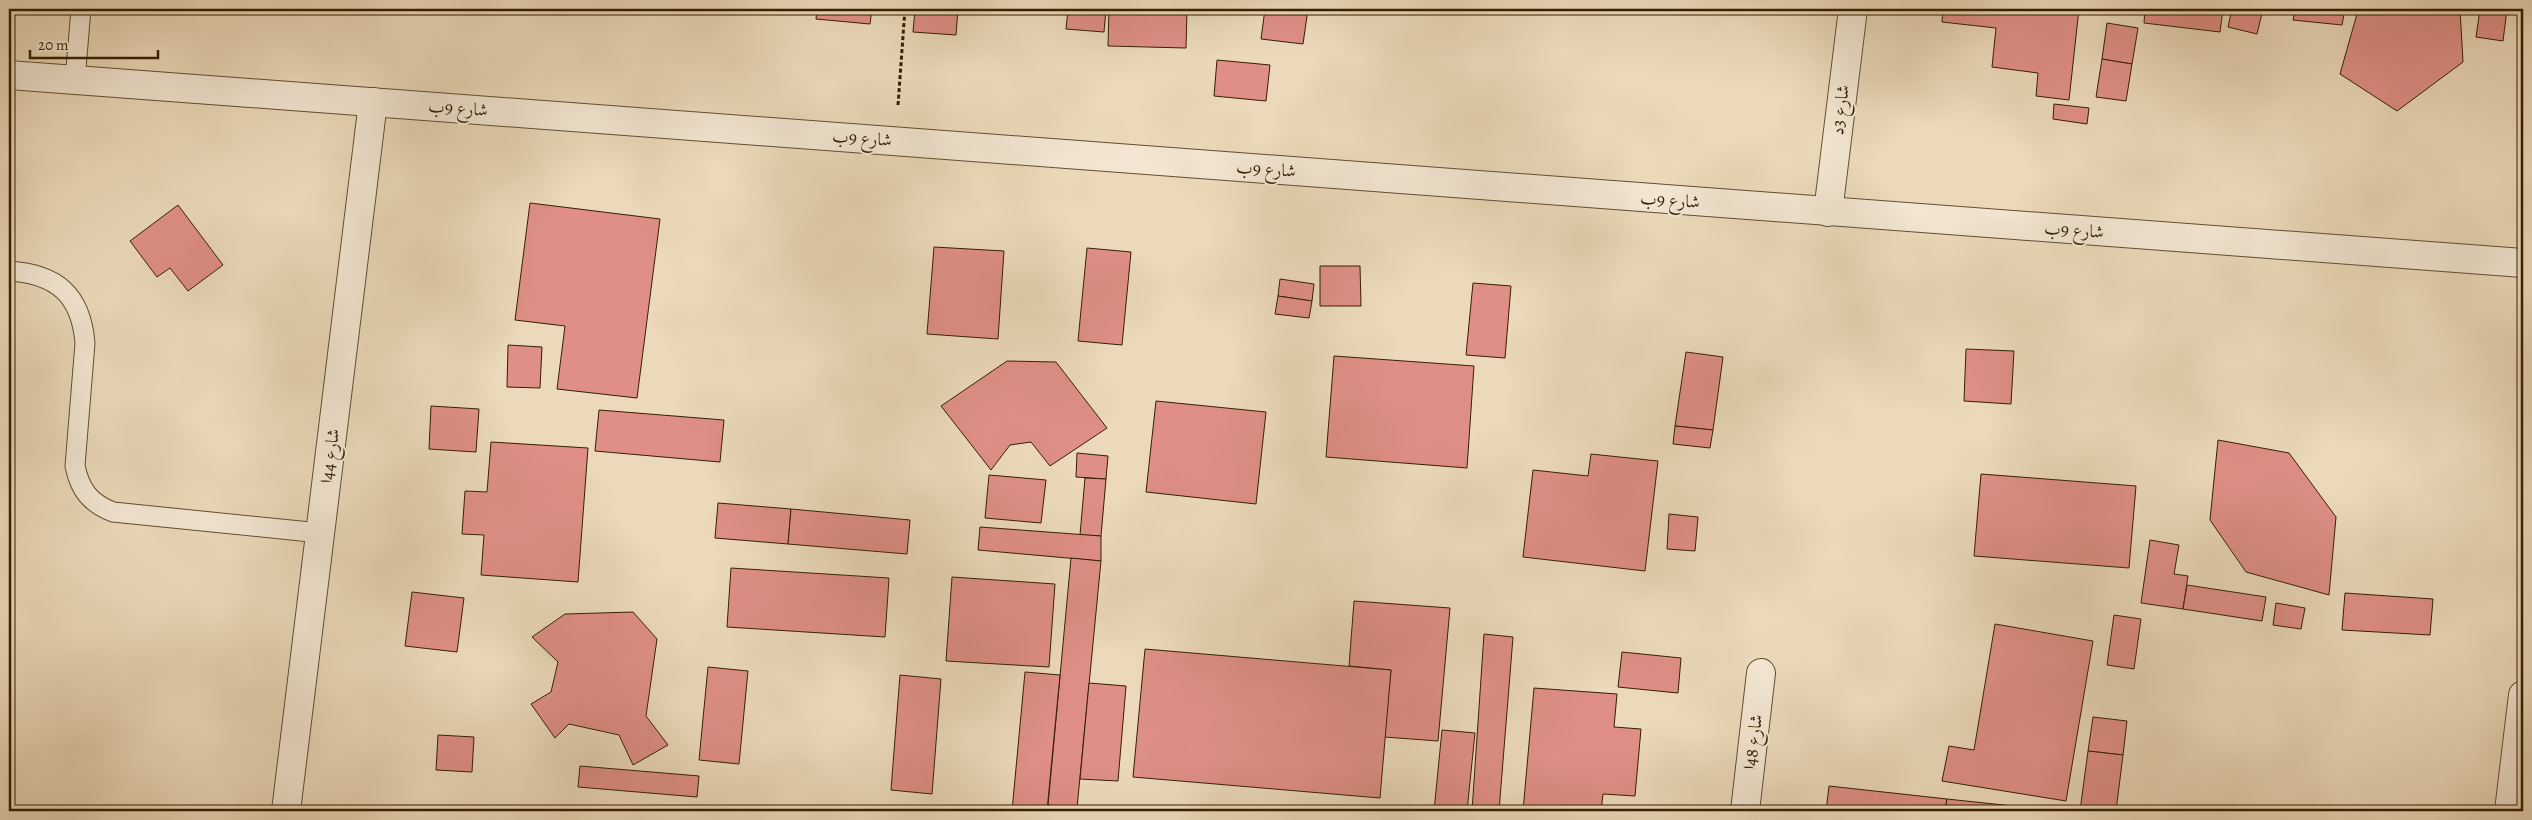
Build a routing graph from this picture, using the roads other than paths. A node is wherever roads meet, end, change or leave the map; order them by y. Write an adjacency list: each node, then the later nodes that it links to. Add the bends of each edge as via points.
1 (81, 9): 4 (lane)
2 (1853, 9): 6 (street, شارع 3د)
3 (9, 75): 4 (street, شارع 9ب)
4 (75, 80): 5 (street, شارع 9ب)
5 (373, 102): 6 (street, شارع 9ب); 9 (street, شارع 44ا)
6 (1828, 212): 7 (street, شارع 9ب)
7 (2523, 263)
8 (9, 271): 9 (lane, via 27,272 49,280 67,293 78,308 85,343 75,466 78,482 86,496 113,512)
9 (320, 533): 12 (street, شارع 44ا)
10 (1761, 673): 13 (street, شارع 48ا)
11 (2523, 695): 14 (street)
12 (286, 811)
13 (1745, 811)
14 (2509, 811)

